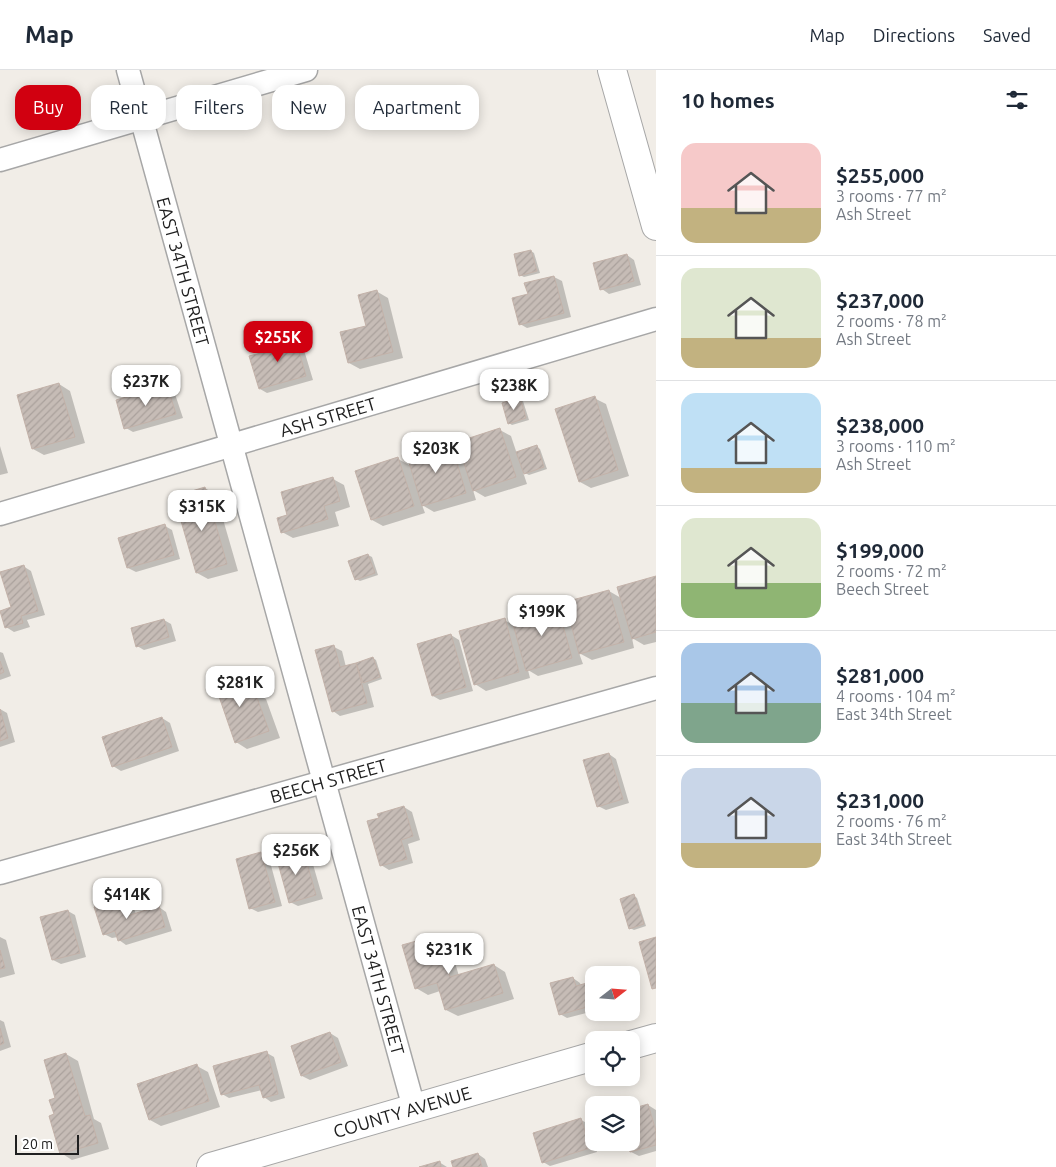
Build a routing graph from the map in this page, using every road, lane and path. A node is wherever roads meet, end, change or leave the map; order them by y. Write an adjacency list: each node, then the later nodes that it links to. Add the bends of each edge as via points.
1 (128, 70): 4 (street, EAST 34TH STREET)
2 (306, 70): 5 (street)
3 (612, 70): 9 (street)
4 (132, 85)
5 (166, 111)
6 (101, 130): 8 (street)
7 (144, 130): 11 (street, EAST 34TH STREET)
8 (0, 160)
9 (656, 226)
10 (656, 319): 11 (street, ASH STREET)
11 (231, 446): 12 (street, ASH STREET); 14 (street, EAST 34TH STREET)
12 (0, 514)
13 (656, 688): 14 (street, BEECH STREET)
14 (324, 782): 15 (street, BEECH STREET); 19 (street, EAST 34TH STREET)
15 (0, 873)
16 (656, 1038): 17 (street)
17 (640, 1042)
18 (585, 1059): 19 (street, COUNTY AVENUE)
19 (414, 1108): 20 (street, COUNTY AVENUE)
20 (211, 1167)

